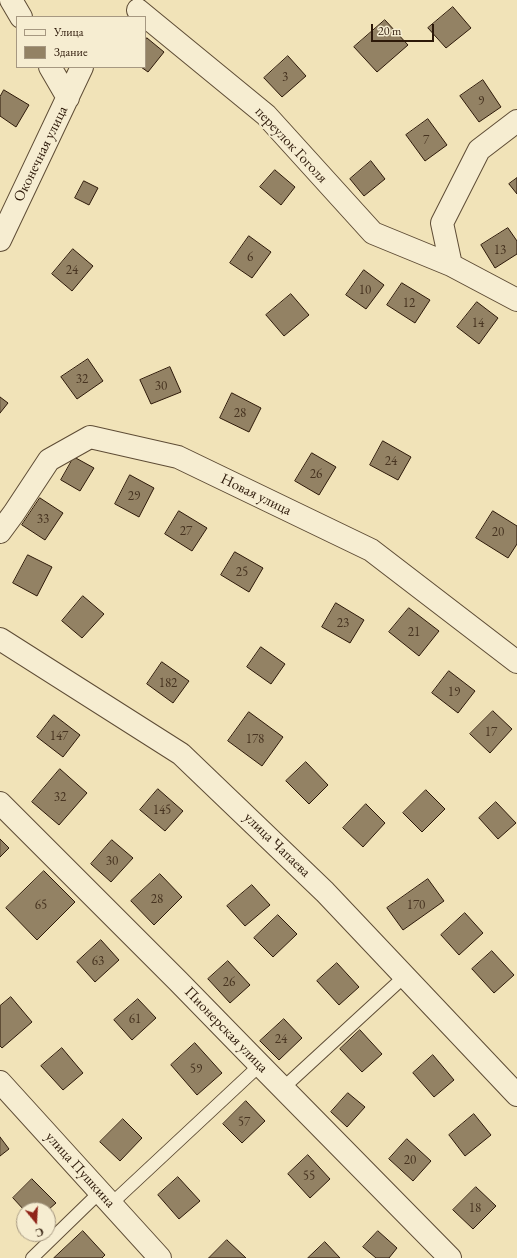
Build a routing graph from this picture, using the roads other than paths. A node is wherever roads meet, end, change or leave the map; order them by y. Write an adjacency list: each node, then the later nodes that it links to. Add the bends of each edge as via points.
1 (11, 0): 3 (street)
2 (138, 9): 9 (street, переулок Гоголя, via 266,115 373,233)
3 (20, 16)
4 (51, 68): 6 (street)
5 (82, 68): 6 (street, Оконечная улица)
6 (68, 98): 8 (street, Оконечная улица)
7 (517, 121): 9 (street, via 479,150 442,223)
8 (0, 240)
9 (451, 265): 10 (street, переулок Гоголя)
10 (517, 300)
11 (0, 532): 13 (street, Новая улица, via 49,460 90,437 178,457 371,550)
12 (0, 639): 15 (street, улица Чапаева, via 181,754 326,892)
13 (517, 662)
14 (0, 803): 16 (street, Пионерская улица)
15 (405, 976): 18 (lane); 19 (street, улица Чапаева)
16 (260, 1065): 18 (street, Пионерская улица); 20 (lane)
17 (0, 1082): 20 (street, улица Пушкина)
18 (282, 1088): 23 (street, Пионерская улица)
19 (517, 1095)
20 (105, 1198): 21 (lane); 22 (street, улица Пушкина)
21 (32, 1258)
22 (160, 1258)
23 (450, 1258)

